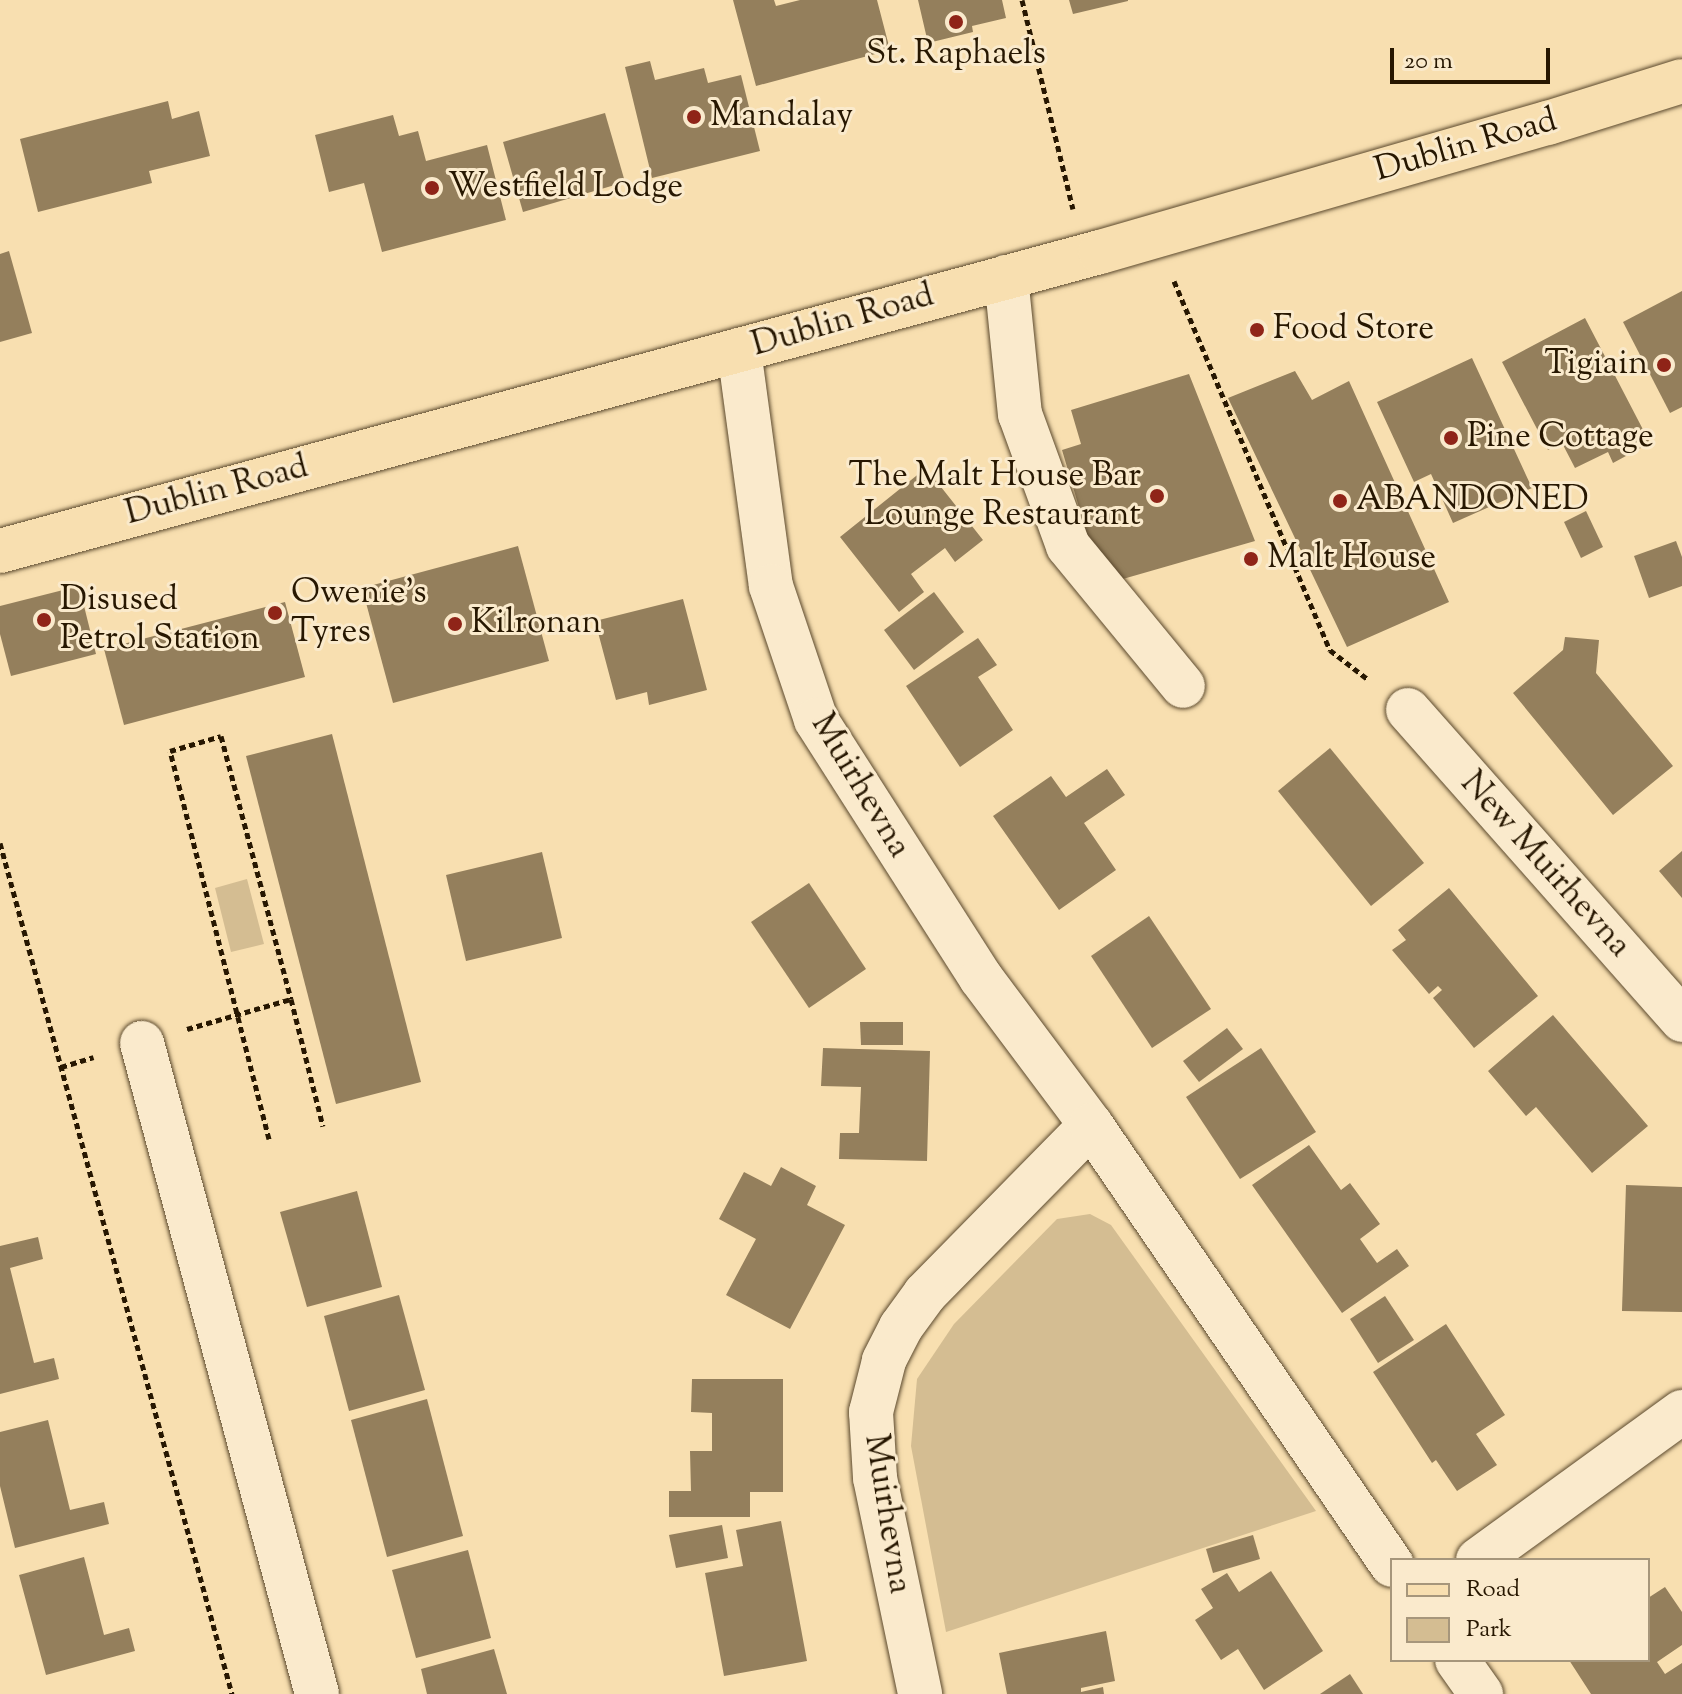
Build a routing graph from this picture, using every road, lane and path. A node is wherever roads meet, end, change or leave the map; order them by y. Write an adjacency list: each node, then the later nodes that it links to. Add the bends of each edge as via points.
1 (1022, 0): 4 (path)
2 (1682, 81): 3 (main road, Dublin Road)
3 (1155, 236): 4 (main road, Dublin Road); 9 (path, via 1330,650)
4 (1081, 256): 5 (main road, Dublin Road)
5 (1006, 277): 6 (main road, Dublin Road); 8 (street, via 1020,414 1068,546)
6 (739, 350): 7 (main road, Dublin Road); 16 (street, Muirhevna, via 771,586 816,720 981,978)
7 (0, 551)
8 (1183, 686)
9 (1408, 710): 13 (street, New Muirhevna)
10 (0, 843): 15 (path)
11 (291, 999): 12 (path); 12 (path, via 221,736 170,751); 17 (path)
12 (238, 1014): 14 (path); 18 (path)
13 (1682, 1020)
14 (142, 1043): 15 (path); 24 (street)
15 (61, 1067): 23 (path)
16 (1091, 1125): 21 (street, Muirhevna); 25 (street, Muirhevna, via 925,1294 884,1361 871,1412 875,1478)
17 (323, 1126)
18 (269, 1139)
19 (1682, 1412): 20 (street)
20 (1481, 1558)
21 (1390, 1562)
22 (1458, 1662): 26 (street)
23 (232, 1694)
24 (317, 1694)
25 (920, 1694)
26 (1481, 1694)

